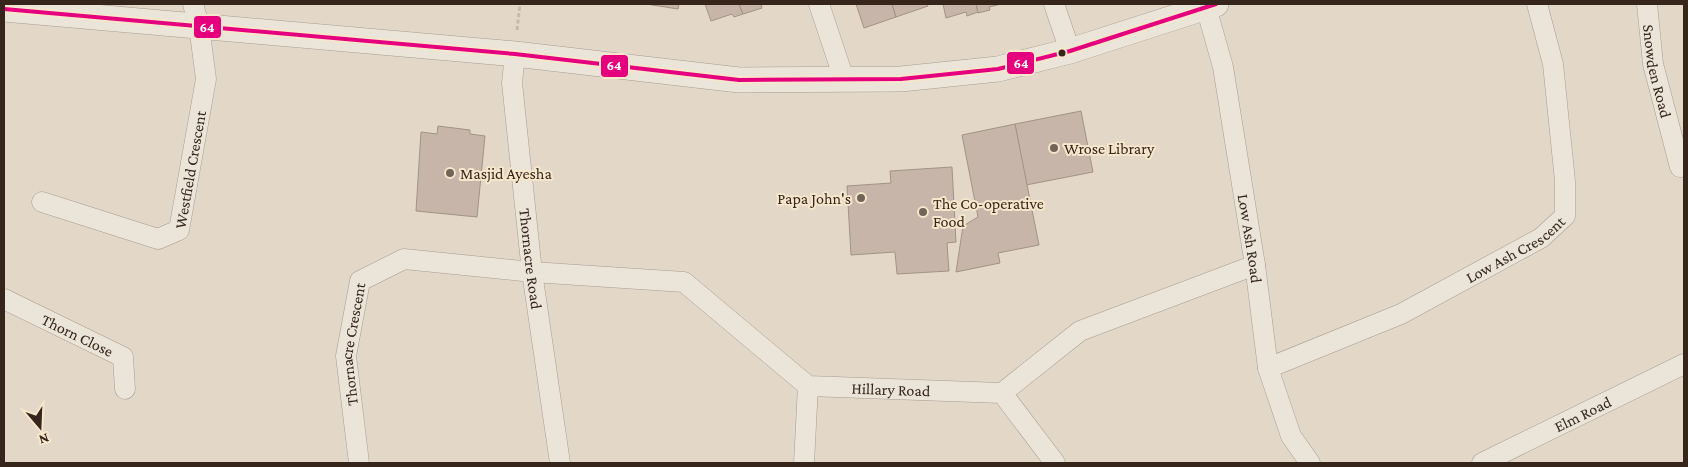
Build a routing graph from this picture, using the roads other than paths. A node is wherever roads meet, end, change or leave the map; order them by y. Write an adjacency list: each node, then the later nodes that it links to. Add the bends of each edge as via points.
1 (819, 4): 10 (street)
2 (1054, 4): 8 (street)
3 (1537, 4): 17 (street, Low Ash Crescent, via 1554,64 1565,181 1565,216 1541,238 1401,314)
4 (1646, 4): 11 (street, Snowden Road, via 1653,64)
5 (1211, 6): 8 (street); 13 (street, Low Ash Road)
6 (4, 9): 7 (street)
7 (196, 15): 9 (street); 12 (street, Westfield Crescent, via 206,79 179,230 158,239)
8 (1070, 51): 10 (street, via 998,69 901,79)
9 (514, 54): 10 (street, via 739,80); 14 (street, Thornacre Road, via 512,83)
10 (844, 79)
11 (1680, 167)
12 (42, 202)
13 (1255, 265): 17 (street, Low Ash Road); 20 (street, via 1080,331)
14 (532, 272): 18 (street, via 684,282); 21 (street, Thornacre Crescent, via 404,259 360,281 346,356); 22 (street, Thornacre Road)
15 (4, 300): 19 (street, Thorn Close, via 123,357)
16 (1684, 364): 26 (street, Elm Road)
17 (1268, 368): 25 (street, Low Ash Road, via 1291,436)
18 (808, 386): 20 (street, Hillary Road); 23 (street)
19 (125, 389)
20 (1002, 393): 24 (street)
21 (359, 463)
22 (560, 463)
23 (804, 463)
24 (1055, 463)
25 (1310, 463)
26 (1482, 463)

